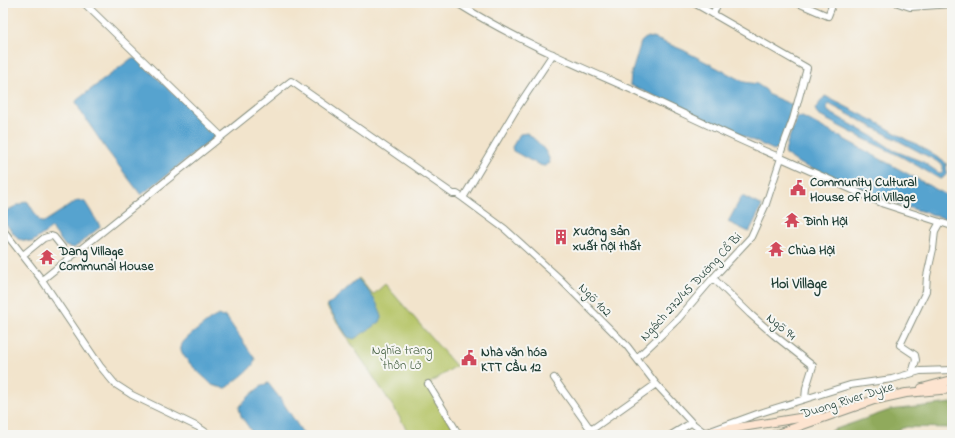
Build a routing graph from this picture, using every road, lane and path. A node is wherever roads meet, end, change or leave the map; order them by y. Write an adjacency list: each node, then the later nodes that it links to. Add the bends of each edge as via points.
1 (84, 3): 11 (street)
2 (457, 3): 10 (street, via 485,21)
3 (694, 3): 9 (street)
4 (718, 3): 9 (street)
5 (798, 3): 6 (street, via 828,16)
6 (833, 3)
7 (898, 3): 8 (street, via 910,6)
8 (952, 4)
9 (713, 14): 12 (street, Ngách 272/45 Đường Cổ Bi, via 807,68)
10 (553, 54): 12 (street); 13 (street)
11 (221, 136): 13 (street, Ngõ 102, via 291,81); 18 (street)
12 (780, 158): 14 (street, via 884,204); 19 (street, Ngách 272/45 Đường Cổ Bi, via 766,204 751,237)
13 (462, 198): 21 (street, Ngõ 102, via 505,229 560,278)
14 (940, 222): 15 (street); 23 (street, via 935,231 926,291 900,345 915,354)
15 (952, 226)
16 (3, 230): 17 (street)
17 (23, 255): 18 (street, via 44,238 51,236); 20 (street)
18 (70, 257): 20 (street)
19 (713, 278): 21 (street, Ngách 272/45 Đường Cổ Bi, via 678,319); 30 (street, Ngõ 94, via 768,330 813,366)
20 (42, 280): 34 (street, via 115,384)
21 (637, 358): 27 (street, Ngõ 102)
22 (952, 370): 23 (street)
23 (912, 373): 30 (street, via 850,386)
24 (554, 378): 27 (street, via 591,430)
25 (952, 380): 29 (main road)
26 (428, 384): 35 (street)
27 (656, 384): 32 (street, Ngõ 102)
28 (952, 389): 29 (main road, Duong River Dyke)
29 (906, 393): 31 (main road, Duong River Dyke, via 874,400)
30 (805, 400): 33 (street, via 741,419)
31 (840, 412): 33 (main road); 37 (main road, Duong River Dyke)
32 (691, 423): 33 (street, Ngõ 102); 36 (street)
33 (703, 434)
34 (210, 435)
35 (459, 435)
36 (671, 435)
37 (774, 435)

